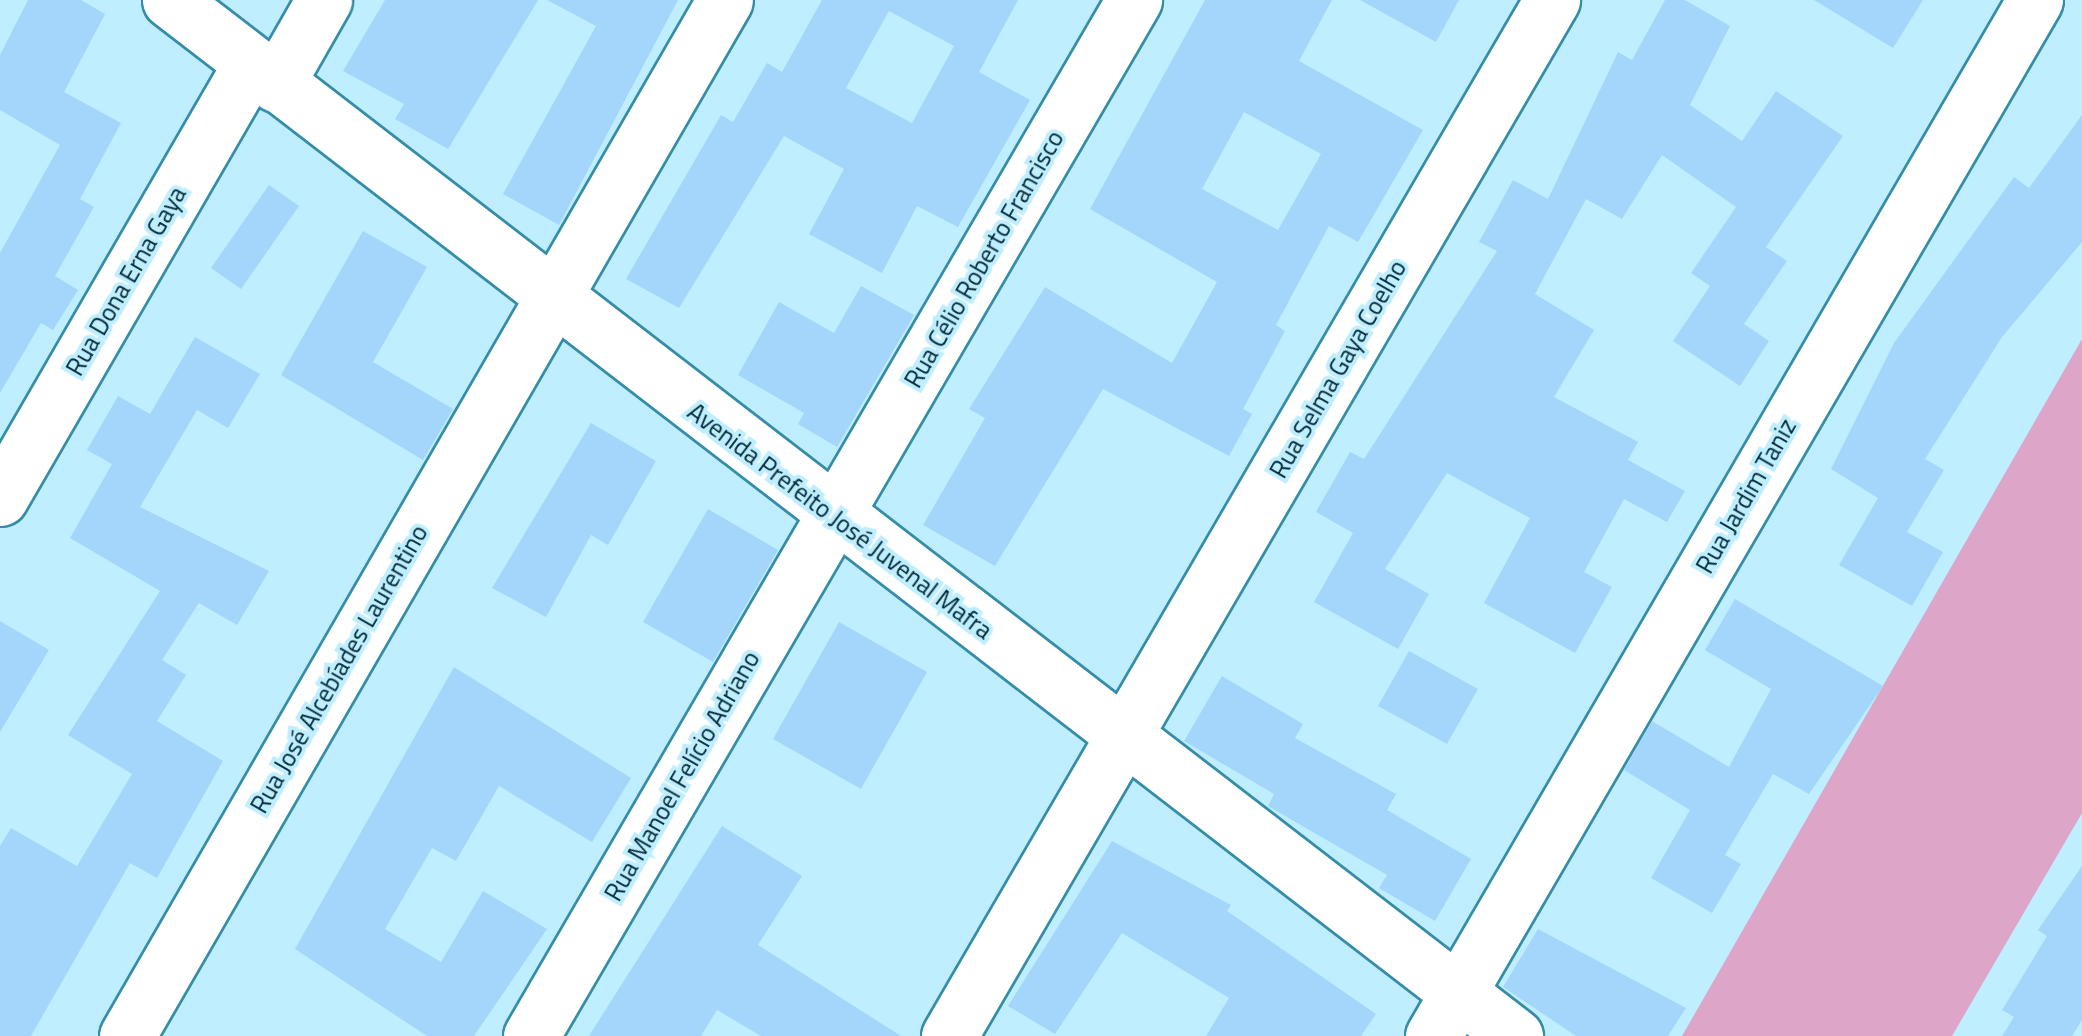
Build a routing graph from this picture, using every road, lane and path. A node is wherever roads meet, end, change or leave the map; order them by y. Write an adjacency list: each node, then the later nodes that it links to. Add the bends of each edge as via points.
1 (170, 0): 7 (street, Avenida Prefeito José Juvenal Mafra)
2 (324, 0): 7 (street, Rua Dona Erna Gaya)
3 (725, 0): 8 (street, Rua José Alcebíades Laurentino)
4 (1134, 0): 10 (street, Rua Célio Roberto Francisco)
5 (1552, 0): 11 (street, Rua Selma Gaya Coelho)
6 (2035, 0): 12 (street, Rua Jardim Taniz)
7 (263, 74): 8 (street, Avenida Prefeito José Juvenal Mafra); 9 (street, Rua Dona Erna Gaya)
8 (551, 302): 10 (street, Avenida Prefeito José Juvenal Mafra); 13 (street, Rua José Alcebíades Laurentino)
9 (0, 498)
10 (834, 517): 11 (street, Avenida Prefeito José Juvenal Mafra); 14 (street, Rua Manoel Felício Adriano)
11 (1123, 737): 12 (street, Avenida Prefeito José Juvenal Mafra); 15 (street, Rua Selma Gaya Coelho)
12 (1445, 1014): 16 (street, Avenida Prefeito José Juvenal Mafra)
13 (127, 1036)
14 (531, 1036)
15 (949, 1036)
16 (1515, 1036)

